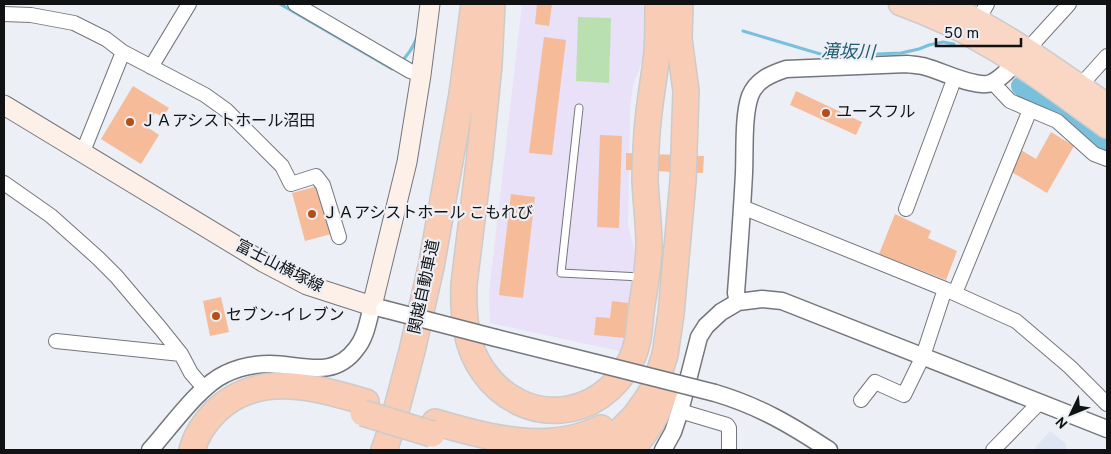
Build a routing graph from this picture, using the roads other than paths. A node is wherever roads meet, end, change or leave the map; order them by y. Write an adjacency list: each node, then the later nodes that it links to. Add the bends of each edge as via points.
1 (189, 4): 16 (street)
2 (295, 4): 17 (street)
3 (430, 4): 17 (main road)
4 (474, 4): 28 (highway, 関越自動車道)
5 (492, 4): 33 (highway, via 489,64 463,305 469,343 482,371 504,394 532,408 562,410 592,401 615,383 631,360 636,348 642,306); 55 (highway, 関越自動車道, via 446,273)
6 (658, 4): 33 (highway, via 657,51 645,178 649,247)
7 (680, 4): 33 (highway, via 679,39 686,91 682,181)
8 (900, 4): 14 (highway, via 953,26 987,45)
9 (945, 4): 12 (highway)
10 (1069, 4): 14 (street)
11 (8, 11): 13 (street, via 74,23 106,39)
12 (982, 12): 14 (highway)
13 (123, 52): 16 (street); 26 (street)
14 (1021, 56): 19 (street); 20 (highway); 25 (highway)
15 (1107, 56): 20 (street)
16 (151, 67): 32 (street, via 205,95 226,110 282,166 291,184 316,176 323,185)
17 (421, 75): 36 (main road)
18 (956, 77): 19 (street, via 981,84); 30 (street, via 907,64 786,69 769,75 750,95 746,115); 31 (street)
19 (992, 82): 24 (street, via 1010,101)
20 (1080, 86): 22 (highway)
21 (4, 105): 26 (main road, 富士山横塚線)
22 (1107, 106)
23 (579, 108): 33 (lane, via 561,272)
24 (1030, 110): 27 (street, via 1057,122 1094,154); 34 (street)
25 (1107, 127)
26 (82, 154): 36 (main road, 富士山横塚線, via 287,275 328,293)
27 (1107, 159)
28 (447, 180): 53 (highway, via 400,367); 54 (highway, 関越自動車道, via 412,351)
29 (4, 183): 39 (street, via 50,216 98,258)
30 (742, 207): 34 (street); 35 (street)
31 (906, 209)
32 (339, 237)
33 (660, 277): 37 (highway); 47 (highway, via 654,351 642,385 624,410 598,431 565,444 532,446)
34 (950, 291): 40 (street); 44 (street, via 1016,321)
35 (738, 302): 40 (street, via 782,301); 46 (street, via 721,312 699,337)
36 (378, 308): 41 (street, via 356,350 342,362 310,369 271,364 246,367 225,374); 49 (street, bridge, via 715,393 767,412)
37 (671, 314): 57 (highway, via 665,355 654,388 623,428 612,438); 58 (highway, via 672,353 665,391 650,426)
38 (56, 341): 39 (street)
39 (181, 354): 41 (street)
40 (923, 356): 42 (street, via 904,395 875,382); 43 (street)
41 (204, 389): 50 (street)
42 (861, 400)
43 (1040, 402): 48 (street); 61 (street)
44 (1107, 404)
45 (364, 407): 47 (highway); 51 (highway, via 324,390 292,385 260,388 223,405 207,421); 52 (highway, via 298,399 251,405 227,420)
46 (680, 411): 59 (street); 60 (street, via 727,425 730,428)
47 (434, 428): 56 (highway)
48 (1107, 429)
49 (824, 449)
50 (150, 450)
51 (192, 450)
52 (207, 450)
53 (375, 450)
54 (384, 450)
55 (401, 450)
56 (485, 450)
57 (586, 450)
58 (630, 450)
59 (663, 450)
60 (730, 450)
61 (993, 450)

